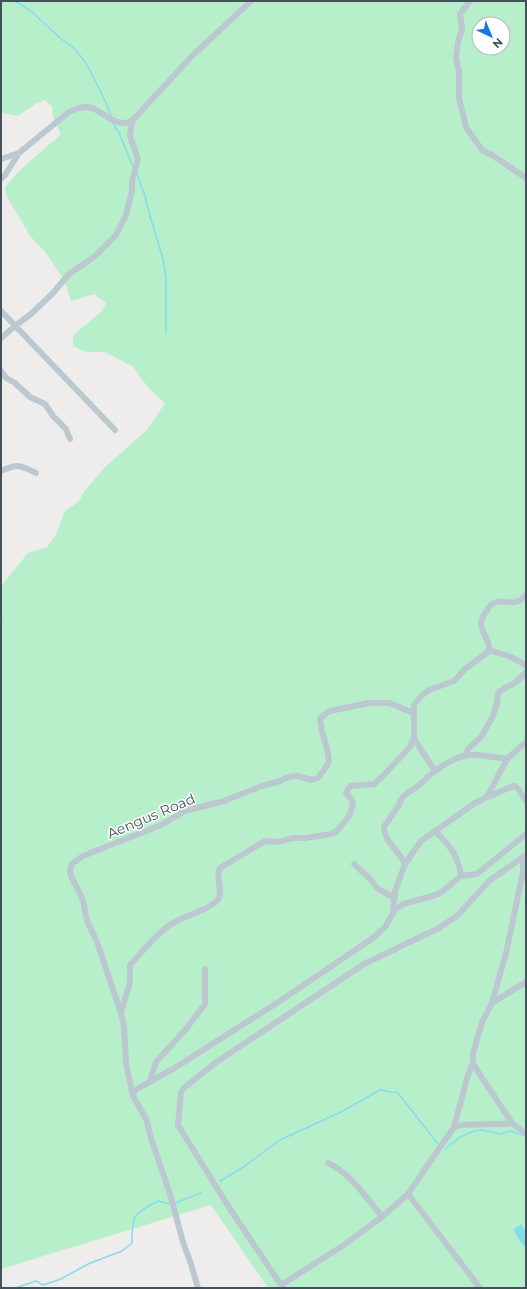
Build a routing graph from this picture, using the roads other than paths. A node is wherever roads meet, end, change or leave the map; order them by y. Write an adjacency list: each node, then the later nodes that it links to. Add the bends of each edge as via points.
1 (251, 1): 3 (street, via 192,56)
2 (470, 1): 6 (street, via 460,14 462,29 456,58 459,98 466,127 482,150)
3 (132, 121): 4 (street, via 123,123 112,120 84,106 69,112); 9 (street, via 130,136 138,159 126,215 116,235 94,257 69,274 31,314)
4 (19, 153): 5 (street); 7 (street)
5 (1, 159)
6 (526, 178)
7 (1, 179)
8 (1, 311): 9 (street)
9 (15, 326): 10 (street); 12 (street)
10 (1, 338)
11 (1, 371): 13 (street, via 3,376 30,397 45,404 66,429)
12 (115, 430)
13 (70, 440)
14 (1, 471): 15 (street, via 16,465)
15 (36, 473)
16 (526, 595): 17 (street, via 519,602 495,602 484,614 480,625)
17 (489, 650): 18 (street); 20 (street, via 454,681 429,690 421,696 414,705)
18 (526, 665)
19 (526, 672): 23 (street, via 498,693 492,718 481,737 468,749)
20 (414, 713): 21 (street); 39 (street, Aengus Road, via 389,703 330,711 320,718 329,762 318,778 312,780 290,777 224,801 185,811 161,825 83,856 73,863 70,874 83,900 87,921)
21 (414, 739): 25 (street); 39 (street, via 402,757 374,784 351,786 348,789 346,793 353,805 349,816 337,832 279,842 265,841 220,868 220,896 217,900 210,906 171,924 151,941 130,965 130,982)
22 (526, 742): 24 (street)
23 (467, 755): 24 (street); 25 (street, via 450,761)
24 (507, 759): 26 (street)
25 (435, 771): 32 (street, via 399,801 399,805 383,828)
26 (487, 797): 27 (street, via 514,786 520,790); 28 (street)
27 (526, 801)
28 (435, 831): 32 (street, via 421,841); 33 (street, via 450,846 459,864)
29 (526, 834): 33 (street, via 477,874)
30 (525, 856): 38 (street, via 506,953); 49 (street, via 488,881 449,922 364,964 215,1063 181,1092 178,1125)
31 (354, 864): 34 (street, via 378,889)
32 (405, 864): 34 (street)
33 (461, 876): 35 (street, via 443,892 403,904)
34 (394, 898): 35 (street)
35 (393, 914): 41 (street, via 379,933 319,976)
36 (205, 969): 41 (street, via 205,1004 156,1062)
37 (526, 982): 38 (street)
38 (492, 1003): 40 (street, via 482,1022)
39 (122, 1013): 42 (street, Aengus Road, via 126,1063)
40 (473, 1063): 43 (street); 44 (street)
41 (150, 1081): 42 (street, via 135,1090)
42 (133, 1096): 50 (street, Aengus Road, via 146,1119)
43 (512, 1123): 44 (street); 45 (street)
44 (454, 1127): 47 (street)
45 (526, 1134)
46 (328, 1162): 48 (street, via 337,1167)
47 (408, 1194): 48 (street); 51 (street)
48 (382, 1217): 49 (street)
49 (282, 1287)
50 (198, 1288)
51 (480, 1288)

